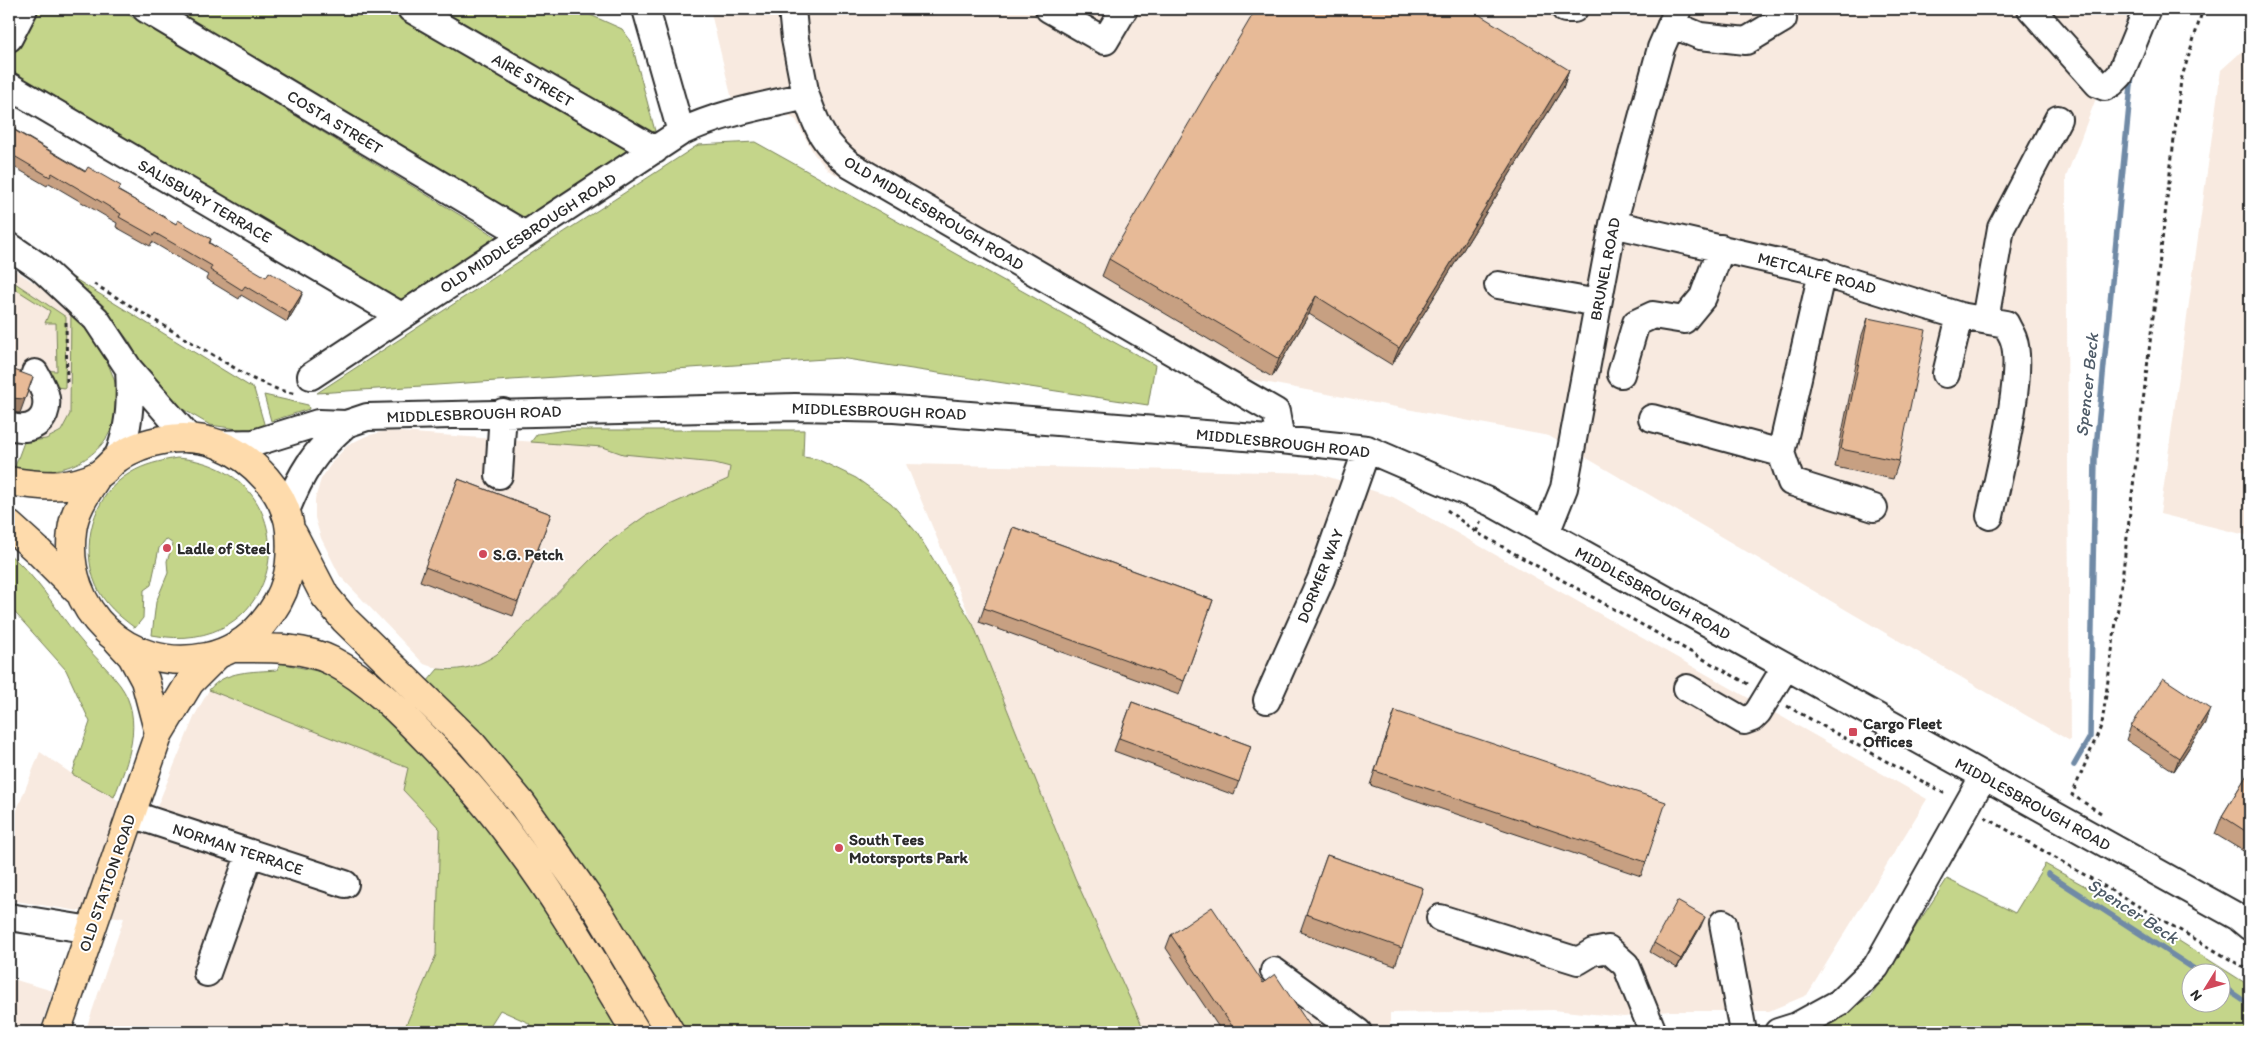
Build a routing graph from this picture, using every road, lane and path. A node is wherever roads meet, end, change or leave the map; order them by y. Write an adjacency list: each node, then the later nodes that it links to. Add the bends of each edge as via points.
1 (24, 9): 15 (street)
2 (146, 9): 22 (street, COSTA STREET)
3 (411, 9): 20 (street, AIRE STREET)
4 (646, 9): 19 (street)
5 (792, 9): 17 (street)
6 (1049, 9): 7 (street, via 1105,41)
7 (1124, 9)
8 (1565, 9): 9 (street)
9 (1574, 9)
10 (2031, 9): 11 (street, via 2098,84 2105,87 2120,75)
11 (2147, 9)
12 (2203, 9): 65 (path, via 2182,80 2102,724)
13 (1674, 17): 14 (street, via 1700,36 1746,41); 21 (street, BRUNEL ROAD, via 1661,48)
14 (1783, 19)
15 (9, 38)
16 (9, 86): 30 (street, SALISBURY TERRACE)
17 (806, 96): 19 (street, OLD MIDDLESBROUGH ROAD, via 728,114); 43 (street, OLD MIDDLESBROUGH ROAD, via 818,132 850,165 1276,412)
18 (2058, 119): 31 (street, via 2001,228)
19 (681, 132): 20 (street, OLD MIDDLESBROUGH ROAD)
20 (654, 150): 22 (street, OLD MIDDLESBROUGH ROAD)
21 (1613, 224): 24 (street, METCALFE ROAD); 29 (street, BRUNEL ROAD)
22 (525, 235): 30 (street, OLD MIDDLESBROUGH ROAD)
23 (9, 246): 27 (street)
24 (1721, 248): 25 (street, METCALFE ROAD); 34 (street, via 1703,297 1684,320 1653,315 1636,323)
25 (1822, 272): 31 (street, METCALFE ROAD); 46 (street)
26 (93, 284): 36 (path, via 253,379 279,390)
27 (62, 285): 32 (street, via 96,319); 37 (path, via 66,307)
28 (1498, 285): 29 (street)
29 (1598, 303): 55 (street, BRUNEL ROAD, via 1564,488)
30 (401, 316): 36 (street, OLD MIDDLESBROUGH ROAD)
31 (1972, 318): 35 (street); 52 (street, METCALFE ROAD, via 2006,324 2014,339 2016,362 2011,411)
32 (129, 370): 42 (street); 47 (street, via 128,428)
33 (35, 373): 41 (street, via 46,397 45,414 32,427 17,429)
34 (1621, 374)
35 (1946, 374)
36 (306, 386)
37 (67, 389)
38 (503, 412): 40 (street, MIDDLESBROUGH ROAD, via 367,417); 43 (street, MIDDLESBROUGH ROAD, via 795,407 894,409); 48 (street)
39 (1652, 418): 46 (street)
40 (346, 424): 44 (street, MIDDLESBROUGH ROAD, via 318,423 254,443); 53 (street, MIDDLESBROUGH ROAD, via 327,441 299,479)
41 (9, 426)
42 (190, 438): 44 (main road); 47 (main road, via 162,440 138,447)
43 (1281, 440): 45 (street, MIDDLESBROUGH ROAD)
44 (217, 444): 53 (main road, via 242,457 264,475 280,499)
45 (1367, 449): 55 (street, MIDDLESBROUGH ROAD, via 1490,502); 62 (street, DORMER WAY, via 1321,580)
46 (1781, 453): 51 (street, via 1791,482)
47 (108, 467): 49 (main road, via 73,484 31,485); 56 (main road, via 81,501 72,530 70,561)
48 (499, 475)
49 (9, 481)
50 (1445, 508): 61 (path, via 1476,532)
51 (1874, 508)
52 (1990, 516)
53 (287, 520): 58 (main road, via 292,555 287,583 274,610 256,632); 80 (main road, via 325,596 345,620 471,743 522,804 599,913)
54 (9, 525): 56 (main road)
55 (1546, 533): 59 (street, MIDDLESBROUGH ROAD)
56 (78, 591): 57 (main road, via 94,619)
57 (118, 640): 58 (main road, via 140,653 166,659 192,660); 63 (main road, via 132,656 145,680)
58 (225, 651): 63 (main road, OLD STATION ROAD, via 190,682); 79 (main road, via 293,650 331,660 369,684 395,708 463,778 518,846)
59 (1786, 666): 61 (street); 64 (street, MIDDLESBROUGH ROAD)
60 (1687, 688): 61 (street, via 1744,721 1752,718)
61 (1769, 696): 66 (path)
62 (1267, 700)
63 (158, 733): 67 (main road, OLD STATION ROAD)
64 (1983, 777): 66 (street); 73 (street, MIDDLESBROUGH ROAD)
65 (2072, 795)
66 (1965, 806): 76 (path); 84 (street, via 1876,967 1840,1002 1798,1026)
67 (131, 814): 68 (street, NORMAN TERRACE); 74 (main road, OLD STATION ROAD)
68 (250, 853): 69 (street, NORMAN TERRACE); 77 (street)
69 (345, 884)
70 (9, 917): 74 (street)
71 (1440, 918): 82 (street, via 1578,961 1593,952 1608,950 1626,965)
72 (1723, 923): 83 (street)
73 (2250, 927)
74 (91, 930): 78 (main road, OLD STATION ROAD)
75 (1274, 970): 81 (street)
76 (2250, 971)
77 (207, 973)
78 (56, 1032)
79 (636, 1032)
80 (670, 1032)
81 (1358, 1032)
82 (1653, 1032)
83 (1743, 1032)
84 (1778, 1032)

